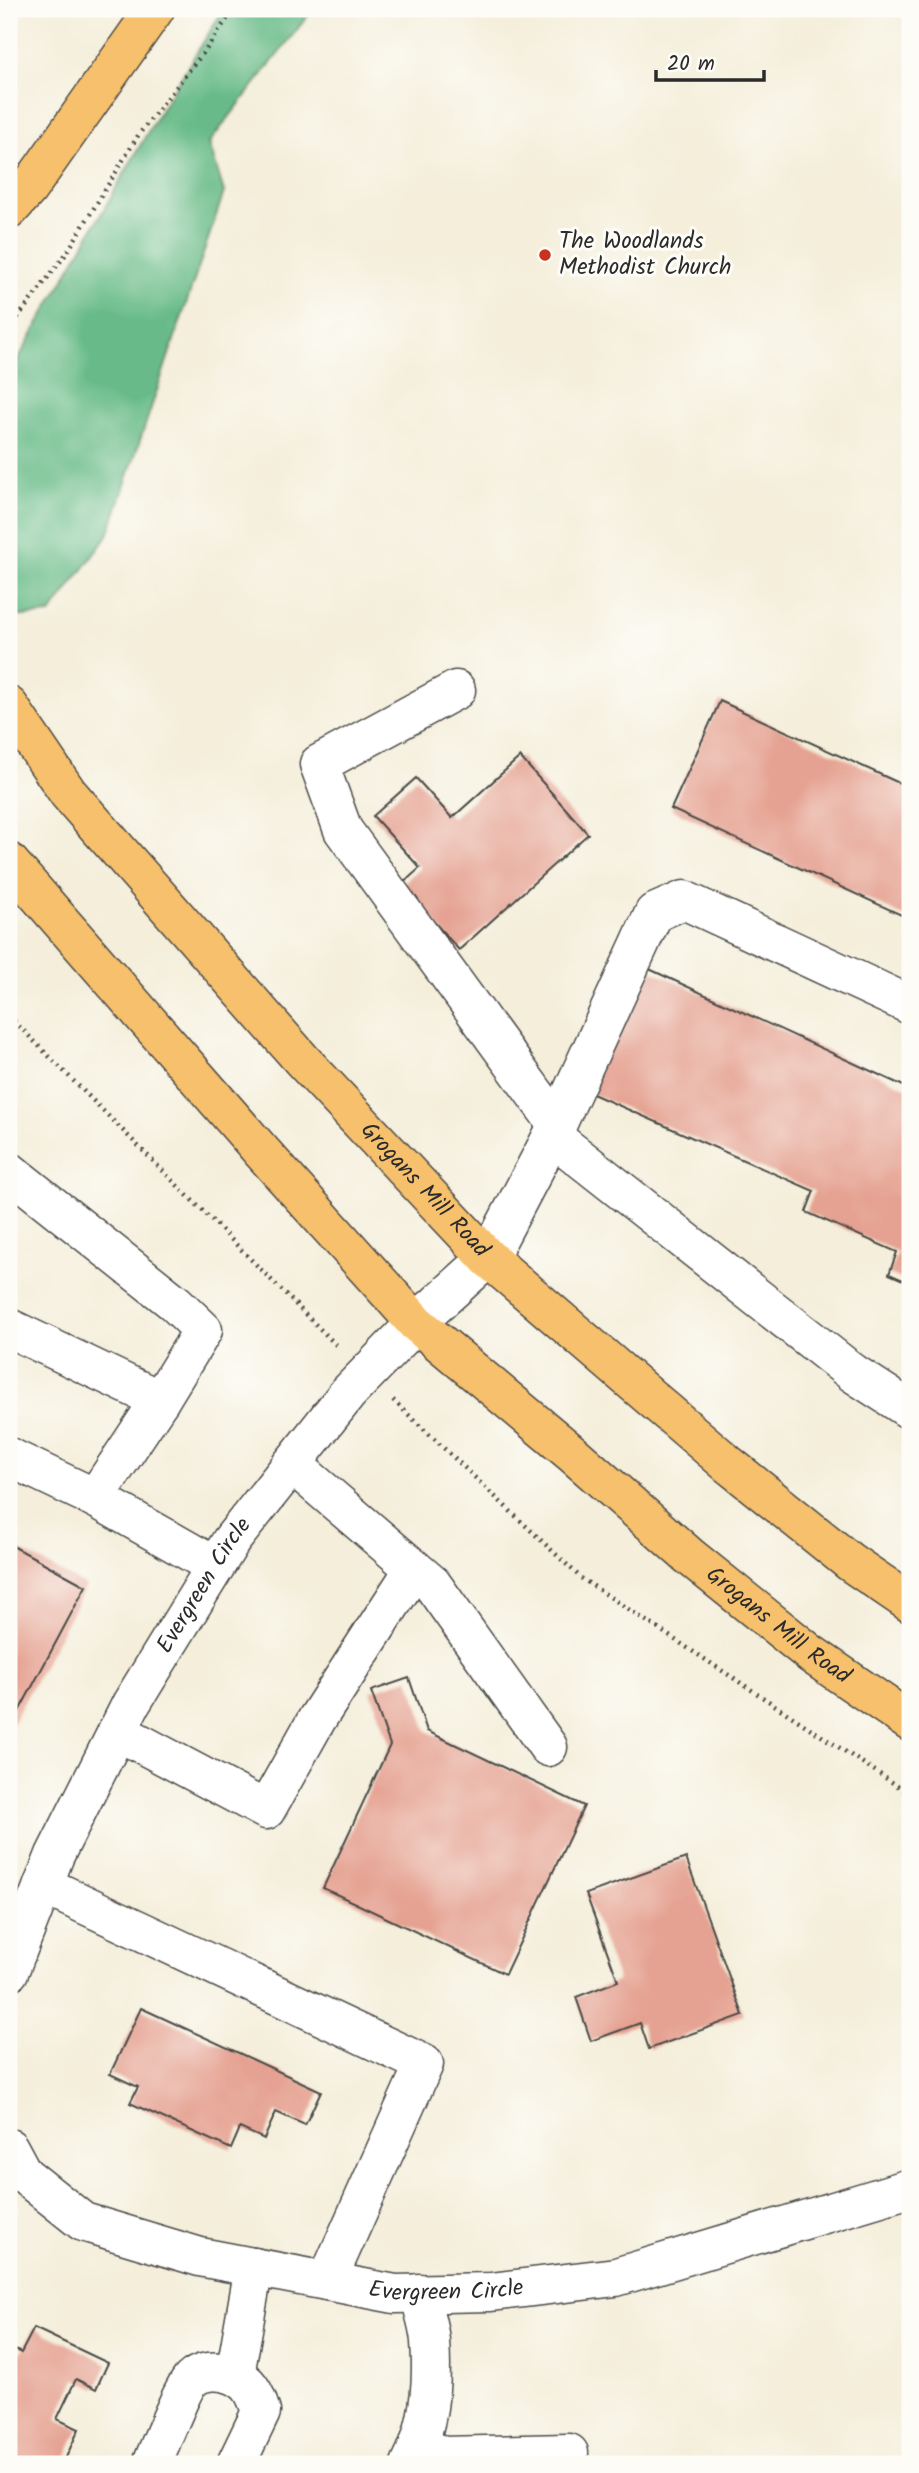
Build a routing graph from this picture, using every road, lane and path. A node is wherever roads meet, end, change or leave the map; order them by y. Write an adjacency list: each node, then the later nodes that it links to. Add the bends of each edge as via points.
1 (155, 9): 3 (main road)
2 (234, 9): 4 (path, via 139,134 66,254)
3 (9, 211)
4 (9, 329)
5 (456, 690): 10 (street, via 319,764 343,830)
6 (9, 706): 12 (main road, Grogans Mill Road, via 68,793 302,1060)
7 (9, 862): 13 (main road, Grogans Mill Road)
8 (910, 1005): 10 (street, via 684,900 654,913)
9 (9, 1016): 15 (path)
10 (555, 1130): 12 (street); 17 (street, via 853,1373)
11 (9, 1171): 16 (street, via 175,1303 202,1330)
12 (488, 1258): 13 (street, Evergreen Circle); 23 (main road, Grogans Mill Road, via 728,1464 850,1562)
13 (416, 1323): 15 (street, Evergreen Circle); 24 (main road, Grogans Mill Road, via 740,1597 811,1654)
14 (9, 1328): 16 (street)
15 (366, 1375): 19 (street, Evergreen Circle); 27 (path, via 581,1578)
16 (160, 1400): 20 (street)
17 (910, 1410)
18 (9, 1457): 20 (street)
19 (292, 1464): 21 (street, Evergreen Circle); 22 (street)
20 (96, 1498): 21 (street)
21 (215, 1566): 25 (street, Evergreen Circle)
22 (414, 1569): 25 (street, via 317,1719 266,1810); 26 (street, via 432,1584)
23 (910, 1603)
24 (910, 1722)
25 (117, 1731): 28 (street, Evergreen Circle)
26 (548, 1747)
27 (910, 1794)
28 (43, 1885): 29 (street, Evergreen Circle); 34 (street, via 424,2064)
29 (17, 1929): 30 (street, Evergreen Circle)
30 (9, 1972)
31 (9, 2148): 33 (street, Evergreen Circle, via 23,2174 83,2222 200,2257)
32 (910, 2188): 35 (street, Evergreen Circle, via 616,2277 491,2292)
33 (254, 2267): 34 (street, Evergreen Circle); 36 (street)
34 (327, 2281): 35 (street, Evergreen Circle, via 395,2294)
35 (419, 2293): 38 (street, via 430,2339 429,2399)
36 (235, 2375): 39 (street, via 202,2373 189,2381); 40 (street, via 255,2391 261,2412)
37 (569, 2453): 38 (street)
38 (415, 2454)
39 (152, 2464)
40 (236, 2464)

